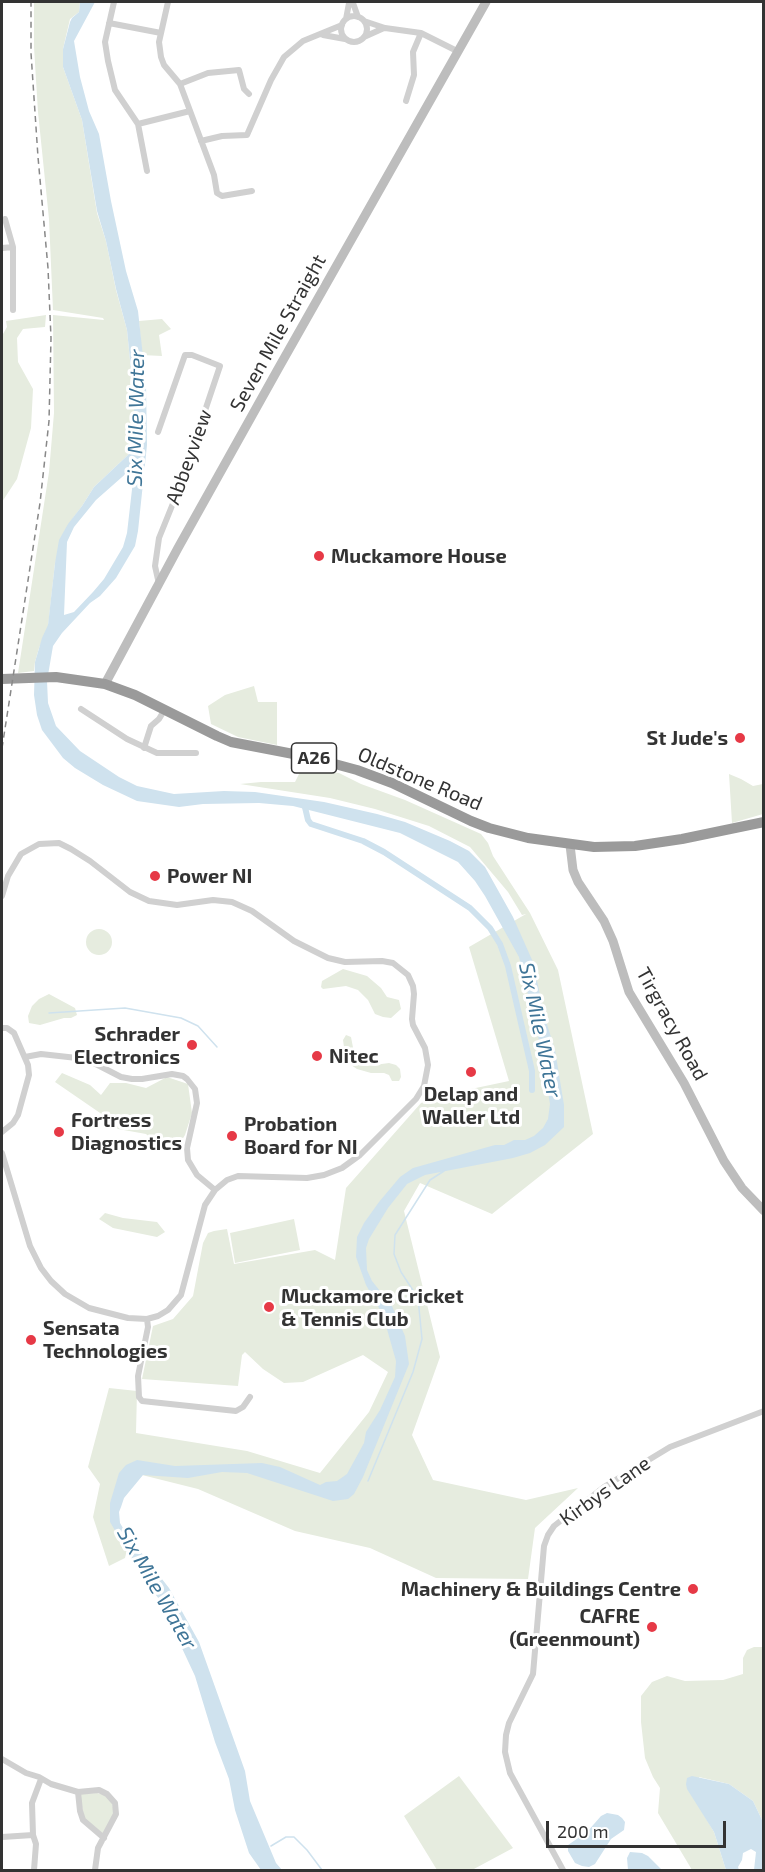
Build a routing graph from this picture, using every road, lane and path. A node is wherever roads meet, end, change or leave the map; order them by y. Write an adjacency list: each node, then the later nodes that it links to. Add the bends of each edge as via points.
1 (114, 2): 7 (street)
2 (168, 2): 10 (street)
3 (486, 2): 15 (main road, Seven Mile Straight)
4 (358, 17): 5 (street); 5 (street, via 353,3 349,3); 6 (street)
5 (346, 19): 8 (street)
6 (364, 21): 9 (street); 13 (street)
7 (109, 23): 10 (street); 20 (street, via 105,42 113,82)
8 (342, 25): 12 (street); 14 (street)
9 (385, 28): 11 (street); 13 (street)
10 (161, 33): 16 (street, via 161,60)
11 (421, 33): 15 (street); 18 (street, via 413,52 414,72)
12 (316, 35): 14 (street); 21 (street, via 299,43 282,59 247,135)
13 (364, 37): 14 (street, via 353,42)
14 (346, 39)
15 (457, 51): 32 (main road, Seven Mile Straight)
16 (180, 84): 17 (street, via 208,73 238,70); 19 (street)
17 (249, 94)
18 (406, 101)
19 (190, 111): 20 (street); 21 (street)
20 (138, 124): 22 (street)
21 (201, 141): 23 (street, via 219,195)
22 (147, 171)
23 (252, 191)
24 (5, 219): 25 (street)
25 (4, 229): 26 (street, via 11,235)
26 (13, 247): 27 (street); 28 (street)
27 (2, 248)
28 (13, 287): 29 (street); 30 (street)
29 (3, 288)
30 (13, 310)
31 (158, 432): 32 (street, Abbeyview, via 186,354 220,366 159,538 154,566)
32 (159, 584): 34 (main road, Seven Mile Straight)
33 (2, 679): 34 (highway, Oldstone Road / A26, via 56,677)
34 (105, 684): 36 (highway, Oldstone Road / A26)
35 (81, 709): 37 (street)
36 (165, 709): 37 (street, via 151,726); 40 (highway, Oldstone Road / A26, via 231,742 338,764 489,828)
37 (144, 748): 38 (street, via 157,753)
38 (196, 753)
39 (764, 822): 40 (highway, Oldstone Road / A26, via 659,843 616,847)
40 (570, 845): 47 (main road, Tirgracy Road, via 573,870 604,921 629,992 684,1083 724,1161)
41 (2, 896): 46 (street, via 18,857 39,844 58,843 149,901 171,905 213,900 236,903 328,958 388,962 408,975 414,990 413,1025 425,1048 428,1065 424,1086 416,1099 360,1155 333,1172 294,1179 238,1176)
42 (2, 1028): 43 (street, via 14,1033)
43 (25, 1058): 44 (street, via 29,1075 19,1113); 46 (street, via 41,1054 86,1059 132,1079 183,1076 193,1085 197,1103 188,1160 193,1171)
44 (2, 1132)
45 (2, 1153): 48 (street, via 30,1246 51,1281 89,1308)
46 (215, 1190): 48 (street, via 206,1205 182,1295 168,1311)
47 (764, 1211)
48 (147, 1319): 49 (street, via 138,1376 142,1401 236,1411)
49 (250, 1397)
50 (764, 1411): 59 (street, Kirbys Lane, via 670,1447 604,1487 548,1535 533,1674 511,1718 505,1752 510,1773)
51 (2, 1759): 52 (street)
52 (41, 1779): 53 (street); 54 (street, via 32,1803)
53 (78, 1792): 56 (street, via 83,1820); 56 (street, via 99,1790 115,1803 116,1814)
54 (33, 1835): 55 (street); 57 (street)
55 (2, 1837)
56 (104, 1838): 58 (street, via 98,1848)
57 (34, 1870)
58 (95, 1870)
59 (563, 1870)

